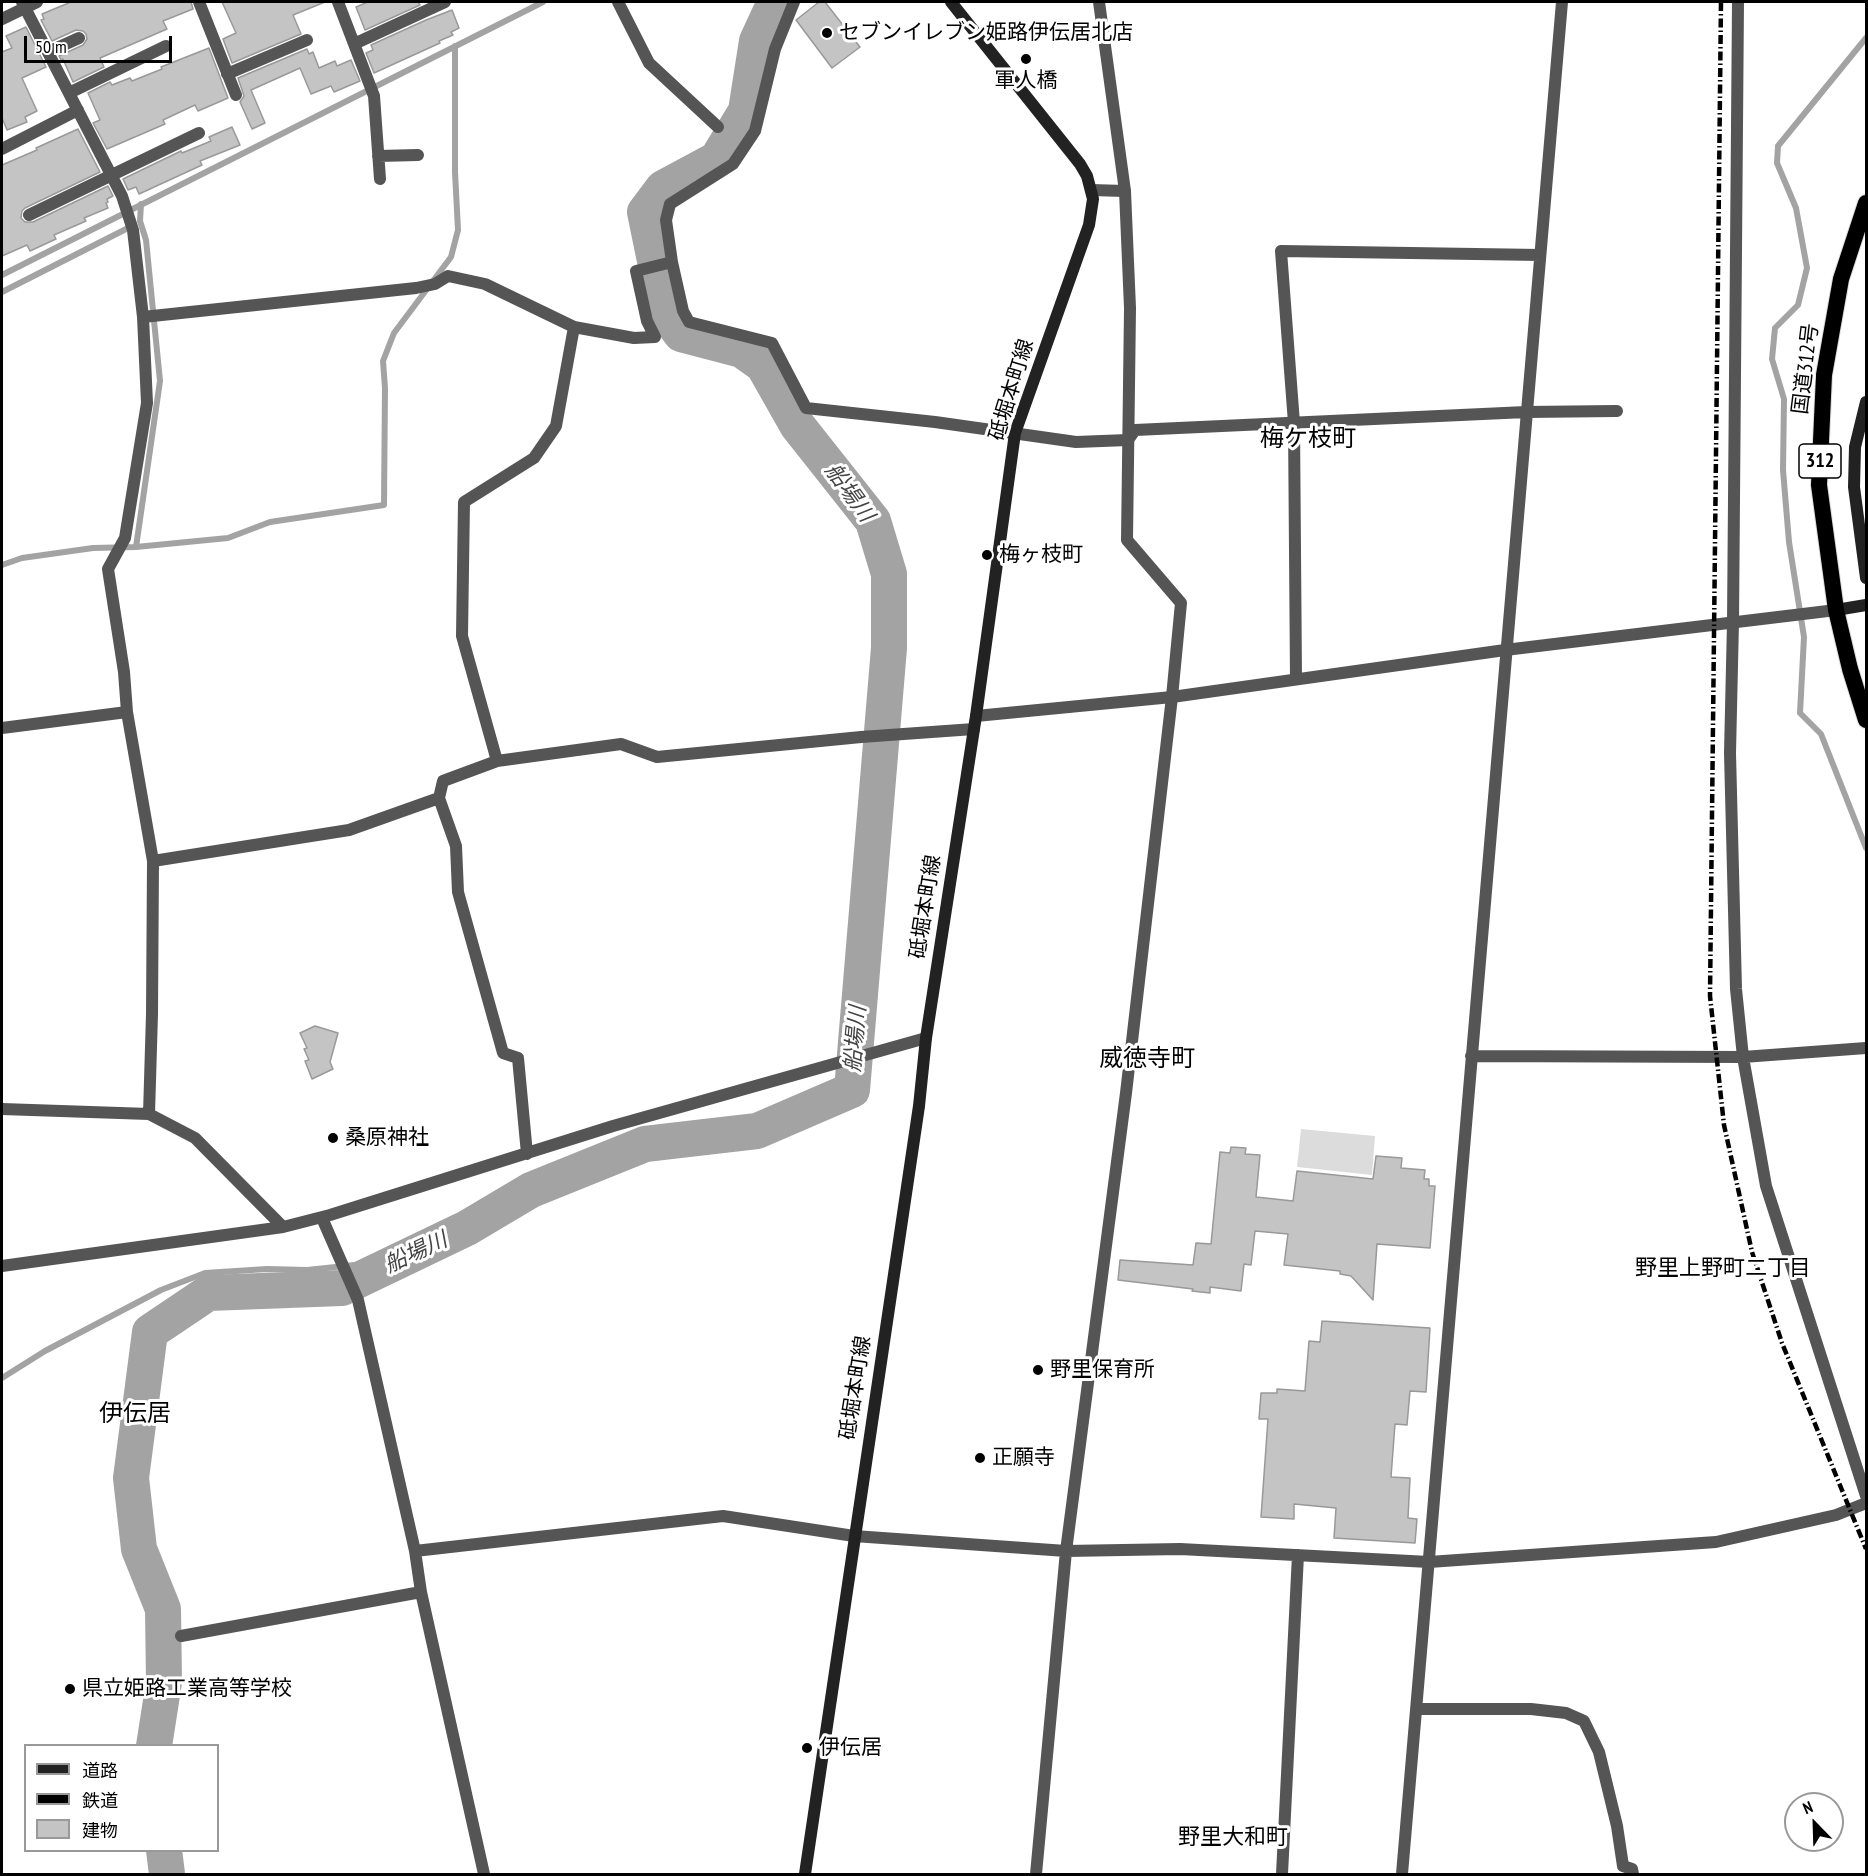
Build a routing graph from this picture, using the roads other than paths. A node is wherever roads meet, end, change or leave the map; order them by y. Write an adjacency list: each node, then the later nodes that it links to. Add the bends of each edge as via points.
1 (37, 2): 11 (street)
2 (199, 2): 18 (street)
3 (340, 2): 15 (street)
4 (445, 2): 15 (street)
5 (618, 2): 22 (street, via 648,63)
6 (794, 2): 34 (street, via 775,49 755,131 733,164 670,204 666,220)
7 (951, 2): 29 (main road, 砥堀本町線, via 1080,164)
8 (1099, 2): 30 (street)
9 (1562, 2): 33 (street)
10 (1738, 2): 46 (street)
11 (24, 4): 12 (street); 17 (street)
12 (2, 20)
13 (79, 38): 17 (street)
14 (307, 40): 18 (street)
15 (354, 44): 26 (street, via 374,96)
16 (166, 46): 19 (street)
17 (48, 52): 19 (street)
18 (227, 74): 20 (street)
19 (69, 93): 21 (street)
20 (236, 95)
21 (78, 110): 24 (street); 27 (street)
22 (718, 127)
23 (199, 133): 27 (street)
24 (2, 149)
25 (418, 155): 26 (street)
26 (378, 156): 28 (street)
27 (111, 176): 32 (street); 35 (street, via 133,230)
28 (380, 179)
29 (1091, 190): 30 (street); 41 (main road, 砥堀本町線, via 1089,225)
30 (1125, 191): 42 (street, via 1130,308)
31 (1866, 203): 45 (highway, 国道312号 / 312, via 1841,279 1824,375 1819,484)
32 (29, 215)
33 (1540, 255): 39 (street); 40 (street, via 1281,251)
34 (672, 262): 36 (street, via 636,271 647,321 655,337 634,338); 41 (street, via 689,322 772,343 806,408)
35 (143, 317): 36 (street, via 416,288 448,276 485,284); 50 (street, via 147,403 125,538 108,569)
36 (574, 327): 55 (street, via 556,426 534,458 464,502 462,636)
37 (1866, 402): 43 (main road, via 1855,447 1854,487)
38 (1617, 411): 39 (street)
39 (1526, 412): 40 (street); 47 (street)
40 (1294, 423): 42 (street, via 1135,430); 48 (street)
41 (1016, 433): 42 (street, via 1076,442); 51 (main road, 砥堀本町線)
42 (1128, 440): 49 (street, via 1127,540 1181,603)
43 (1866, 578)
44 (1866, 605): 45 (main road)
45 (1836, 610): 46 (street); 52 (highway, 国道312号 / 312)
46 (1733, 622): 47 (street); 61 (street, via 1730,753 1736,989)
47 (1505, 650): 48 (street); 60 (street)
48 (1296, 680): 49 (street)
49 (1172, 698): 51 (street); 72 (street, via 1126,1093)
50 (127, 712): 53 (street); 57 (street)
51 (976, 716): 54 (main road, 砥堀本町線)
52 (1866, 720)
53 (2, 728)
54 (974, 729): 55 (street, via 657,757 621,744); 58 (main road, 砥堀本町線)
55 (497, 762): 56 (street, via 443,781)
56 (439, 798): 57 (street, via 349,830); 64 (street, via 456,846 458,892 503,1053 518,1058)
57 (153, 861): 63 (street)
58 (926, 1038): 64 (street); 70 (main road, 砥堀本町線)
59 (1866, 1047): 61 (street)
60 (1471, 1056): 61 (street); 74 (street)
61 (1743, 1057): 68 (street, via 1766,1186)
62 (2, 1109): 63 (street)
63 (148, 1114): 66 (street, via 195,1138)
64 (527, 1154): 65 (street)
65 (322, 1218): 66 (street); 71 (street, via 358,1300)
66 (283, 1227): 67 (street)
67 (2, 1266)
68 (1866, 1496)
69 (1866, 1503): 74 (street, via 1836,1515 1716,1542)
70 (854, 1536): 71 (street, via 723,1516); 72 (street); 79 (main road, 砥堀本町線)
71 (415, 1551): 75 (street)
72 (1066, 1551): 73 (street, via 1180,1549); 80 (street)
73 (1298, 1555): 74 (street); 81 (street)
74 (1429, 1562): 77 (street)
75 (421, 1593): 76 (street); 78 (street)
76 (181, 1636)
77 (1417, 1709): 82 (street); 83 (street, via 1531,1709 1566,1713 1584,1721 1599,1752 1623,1866 1632,1869)
78 (484, 1875)
79 (805, 1875)
80 (1036, 1875)
81 (1282, 1875)
82 (1402, 1875)
83 (1633, 1875)

